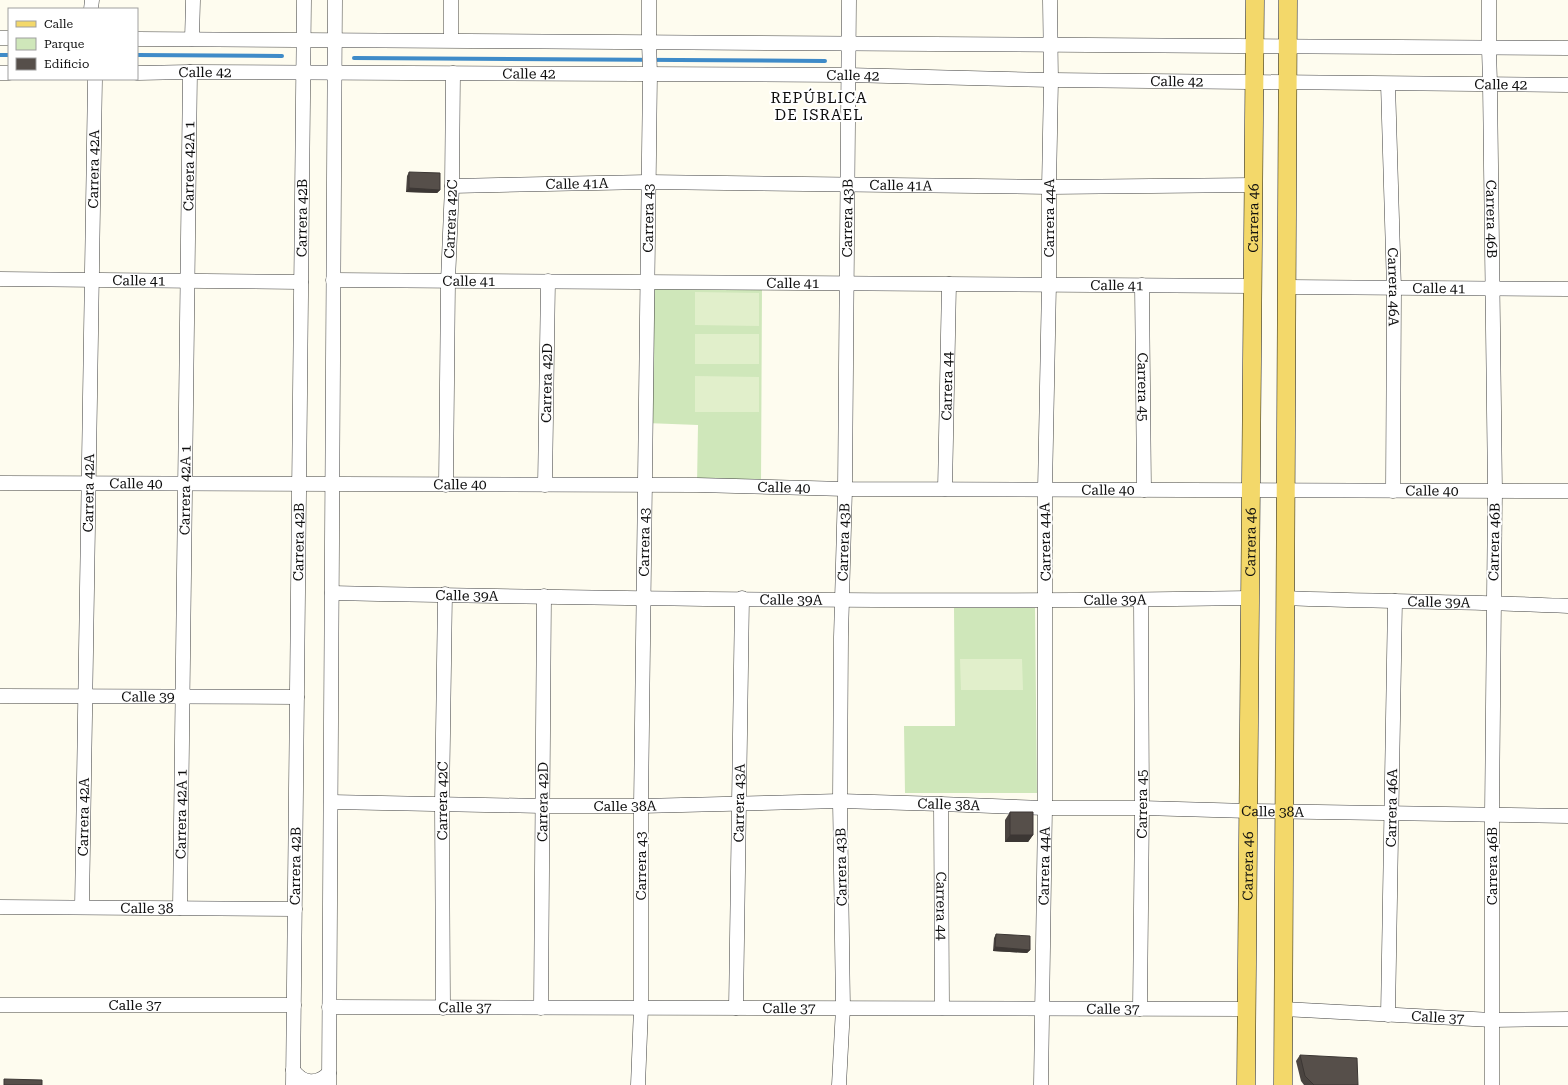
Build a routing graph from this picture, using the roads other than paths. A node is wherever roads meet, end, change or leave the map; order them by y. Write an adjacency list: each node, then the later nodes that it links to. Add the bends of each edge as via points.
1 (193, 0): 12 (street)
2 (304, 0): 13 (street, Carrera 42B)
3 (335, 0): 14 (street)
4 (451, 0): 15 (street)
5 (649, 0): 18 (street, Carrera 43)
6 (849, 0): 16 (street, Carrera 43B)
7 (1050, 0): 17 (street, Carrera 44A)
8 (1255, 0): 19 (main road, Carrera 46)
9 (1288, 0): 20 (main road)
10 (1489, 0): 21 (street, Carrera 46B)
11 (138, 39): 12 (street)
12 (192, 39): 13 (street)
13 (304, 40): 14 (street); 26 (street, Carrera 42B)
14 (335, 40): 15 (street); 27 (street)
15 (451, 40): 18 (street)
16 (848, 42): 17 (street); 18 (street); 29 (street, Carrera 43B)
17 (1051, 44): 19 (street); 31 (street, Carrera 44A)
18 (649, 45): 24 (street, Carrera 43)
19 (1255, 46): 20 (street); 32 (main road, Carrera 46)
20 (1288, 46): 21 (street); 33 (main road)
21 (1489, 48): 22 (street); 35 (street, Carrera 46B)
22 (1568, 48)
23 (190, 72): 25 (street, Calle 42); 26 (street, Calle 42); 45 (street, Carrera 42A 1)
24 (650, 72): 28 (street, Calle 42); 29 (street, Calle 42); 37 (street, Carrera 43)
25 (138, 73)
26 (304, 73): 27 (street, Calle 42); 48 (street, Carrera 42B)
27 (334, 73): 28 (street, Calle 42); 44 (street)
28 (454, 73): 39 (street, Carrera 42C)
29 (848, 75): 31 (street, Calle 42); 38 (street, Carrera 43B)
30 (95, 80): 43 (street, Carrera 42A)
31 (1051, 80): 32 (street, Calle 42); 41 (street, Carrera 44A)
32 (1255, 82): 33 (street, Calle 42); 40 (main road, Carrera 46)
33 (1288, 82): 34 (street, Calle 42); 55 (main road)
34 (1388, 84): 35 (street, Calle 42); 56 (street, Carrera 46A)
35 (1490, 84): 36 (street, Calle 42); 57 (street, Carrera 46B)
36 (1568, 85)
37 (648, 182): 38 (street, Calle 41A); 39 (street, Calle 41A); 49 (street, Carrera 43)
38 (847, 185): 41 (street, Calle 41A); 50 (street, Carrera 43B)
39 (452, 186): 46 (street, Carrera 42C)
40 (1254, 186): 41 (street, Calle 41A); 54 (main road, Carrera 46)
41 (1049, 187): 52 (street, Carrera 44A)
42 (0, 279): 43 (street, Calle 41)
43 (92, 280): 45 (street, Calle 41); 60 (street, Carrera 42A)
44 (333, 280): 46 (street, Calle 41); 63 (street)
45 (188, 281): 48 (street, Calle 41); 61 (street, Carrera 42A 1)
46 (448, 281): 47 (street, Calle 41); 64 (street, Carrera 42C)
47 (548, 281): 49 (street, Calle 41); 65 (street, Carrera 42D)
48 (301, 282): 62 (street, Carrera 42B)
49 (648, 282): 50 (street, Calle 41); 66 (street, Carrera 43)
50 (846, 283): 51 (street, Calle 41); 67 (street, Carrera 43B)
51 (949, 284): 52 (street, Calle 41); 68 (street, Carrera 44)
52 (1049, 284): 53 (street, Calle 41); 69 (street, Carrera 44A)
53 (1142, 285): 54 (street, Calle 41); 70 (street, Carrera 45)
54 (1253, 286): 71 (main road, Carrera 46)
55 (1287, 287): 56 (street, Calle 41); 72 (main road)
56 (1394, 288): 57 (street, Calle 41); 73 (street, Carrera 46A)
57 (1492, 289): 58 (street, Calle 41); 74 (street, Carrera 46B)
58 (1568, 289)
59 (0, 483): 60 (street, Calle 40)
60 (89, 483): 61 (street, Calle 40); 90 (street, Carrera 42A)
61 (185, 484): 62 (street, Calle 40); 91 (street, Carrera 42A 1)
62 (299, 484): 63 (street, Calle 40); 92 (street, Carrera 42B)
63 (332, 484): 64 (street, Calle 40); 76 (street)
64 (446, 485): 65 (street, Calle 40)
65 (545, 485): 66 (street, Calle 40)
66 (646, 485): 67 (street, Calle 40); 79 (street, Carrera 43)
67 (845, 489): 68 (street, Calle 40); 83 (street, Carrera 43B)
68 (945, 489): 69 (street, Calle 40)
69 (1045, 490): 70 (street, Calle 40); 84 (street, Carrera 44A)
70 (1144, 490): 71 (street, Calle 40)
71 (1252, 490): 72 (street, Calle 40); 81 (main road, Carrera 46)
72 (1286, 490): 73 (street, Calle 40); 82 (main road)
73 (1393, 491): 74 (street, Calle 40)
74 (1495, 491): 75 (street, Calle 40); 87 (street, Carrera 46B)
75 (1568, 491)
76 (332, 593): 77 (street, Calle 39A); 94 (street)
77 (445, 594): 78 (street, Calle 39A); 96 (street, Carrera 42C)
78 (544, 596): 79 (street, Calle 39A); 98 (street, Carrera 42D)
79 (644, 597): 80 (street, Calle 39A); 99 (street, Carrera 43)
80 (742, 598): 83 (street, Calle 39A); 95 (street, Carrera 43A)
81 (1251, 598): 85 (street, Calle 39A); 102 (main road, Carrera 46)
82 (1285, 598): 86 (street, Calle 39A); 103 (main road)
83 (842, 599): 84 (street, Calle 39A); 93 (street, Carrera 43B)
84 (1046, 600): 85 (street, Calle 39A); 100 (street, Carrera 44A)
85 (1141, 600): 101 (street, Carrera 45)
86 (1395, 602): 87 (street, Calle 39A); 104 (street, Carrera 46A)
87 (1493, 602): 88 (street, Calle 39A); 105 (street, Carrera 46B)
88 (1568, 606)
89 (0, 696): 90 (street, Calle 39)
90 (85, 696): 91 (street, Calle 39); 108 (street, Carrera 42A)
91 (183, 697): 92 (street, Calle 39); 109 (street, Carrera 42A 1)
92 (297, 697): 110 (street, Carrera 42B)
93 (840, 801): 95 (street, Calle 38A); 97 (street, Calle 38A); 118 (street, Carrera 43B)
94 (331, 802): 96 (street, Calle 38A); 113 (street)
95 (740, 803): 99 (street, Calle 38A); 117 (street, Carrera 43A)
96 (442, 804): 98 (street, Calle 38A); 114 (street, Carrera 42C)
97 (942, 804): 100 (street, Calle 38A); 119 (street, Carrera 44)
98 (542, 806): 99 (street, Calle 38A); 115 (street, Carrera 42D)
99 (641, 806): 116 (street, Carrera 43)
100 (1045, 808): 101 (street, Calle 38A); 120 (street, Carrera 44A)
101 (1142, 808): 102 (street, Calle 38A); 121 (street, Carrera 45)
102 (1250, 811): 103 (street, Calle 38A); 122 (main road, Carrera 46)
103 (1284, 811): 104 (street, Calle 38A); 123 (main road)
104 (1392, 812): 105 (street, Calle 38A); 124 (street, Carrera 46A)
105 (1492, 815): 106 (street, Calle 38A); 126 (street, Carrera 46B)
106 (1568, 816)
107 (0, 907): 108 (street, Calle 38)
108 (82, 907): 109 (street, Calle 38)
109 (180, 908): 110 (street, Calle 38)
110 (295, 908): 112 (street, Carrera 42B)
111 (0, 1004): 112 (street, Calle 37)
112 (294, 1005): 127 (street, Carrera 42B)
113 (330, 1007): 114 (street, Calle 37); 128 (street)
114 (443, 1008): 115 (street, Calle 37)
115 (541, 1008): 116 (street, Calle 37)
116 (641, 1008): 117 (street, Calle 37); 130 (street, Carrera 43)
117 (736, 1008): 118 (street, Calle 37)
118 (843, 1008): 119 (street, Calle 37); 131 (street, Carrera 43B)
119 (942, 1008): 120 (street, Calle 37)
120 (1042, 1009): 121 (street, Calle 37); 132 (street, Carrera 44A)
121 (1140, 1009): 122 (street, Calle 37)
122 (1248, 1009): 133 (main road, Carrera 46)
123 (1283, 1009): 124 (street, Calle 37); 134 (main road)
124 (1388, 1015): 126 (street, Calle 37)
125 (1568, 1019): 126 (street, Calle 37)
126 (1492, 1020): 135 (street, Carrera 46B)
127 (293, 1070): 128 (street, via 303,1080 310,1082); 129 (street, Carrera 42B)
128 (329, 1079)
129 (293, 1085)
130 (638, 1085)
131 (838, 1085)
132 (1041, 1085)
133 (1246, 1085)
134 (1283, 1085)
135 (1492, 1085)

